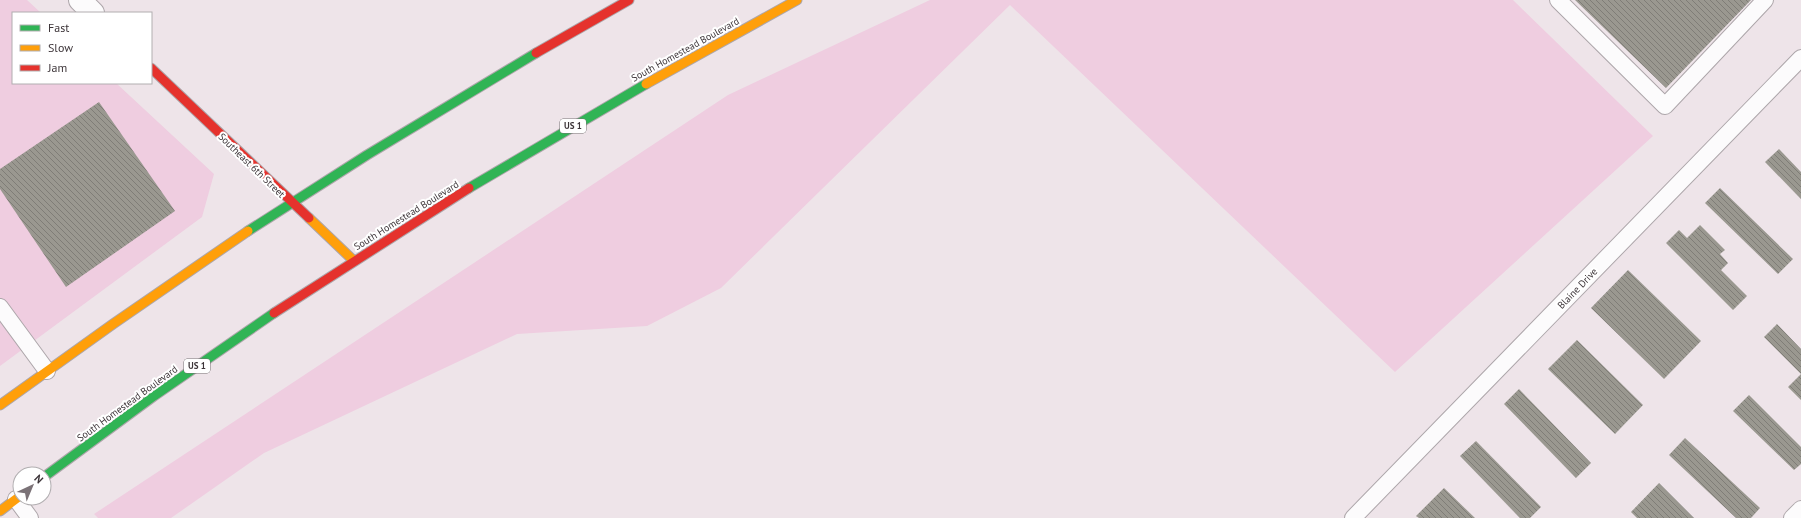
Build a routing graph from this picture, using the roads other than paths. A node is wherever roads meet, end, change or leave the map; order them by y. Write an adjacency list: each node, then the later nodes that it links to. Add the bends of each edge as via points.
1 (80, 0): 6 (street)
2 (629, 0): 9 (main road, via 435,113)
3 (797, 0): 10 (main road, South Homestead Boulevard / US 1, via 618,99)
4 (1558, 0): 5 (lane, via 1665,106)
5 (1766, 0)
6 (92, 12)
7 (1801, 58): 20 (lane, Blaine Drive)
8 (152, 69): 9 (main road, Southeast 6th Street)
9 (291, 202): 10 (main road, Southeast 6th Street); 12 (main road)
10 (354, 261): 14 (main road, South Homestead Boulevard / US 1, via 207,359)
11 (0, 306): 12 (lane)
12 (47, 371): 13 (main road)
13 (0, 405)
14 (52, 471)
15 (12, 502): 18 (main road)
16 (23, 506): 19 (lane)
17 (1801, 509): 21 (lane)
18 (0, 511)
19 (30, 518)
20 (1353, 518)
21 (1792, 518)

